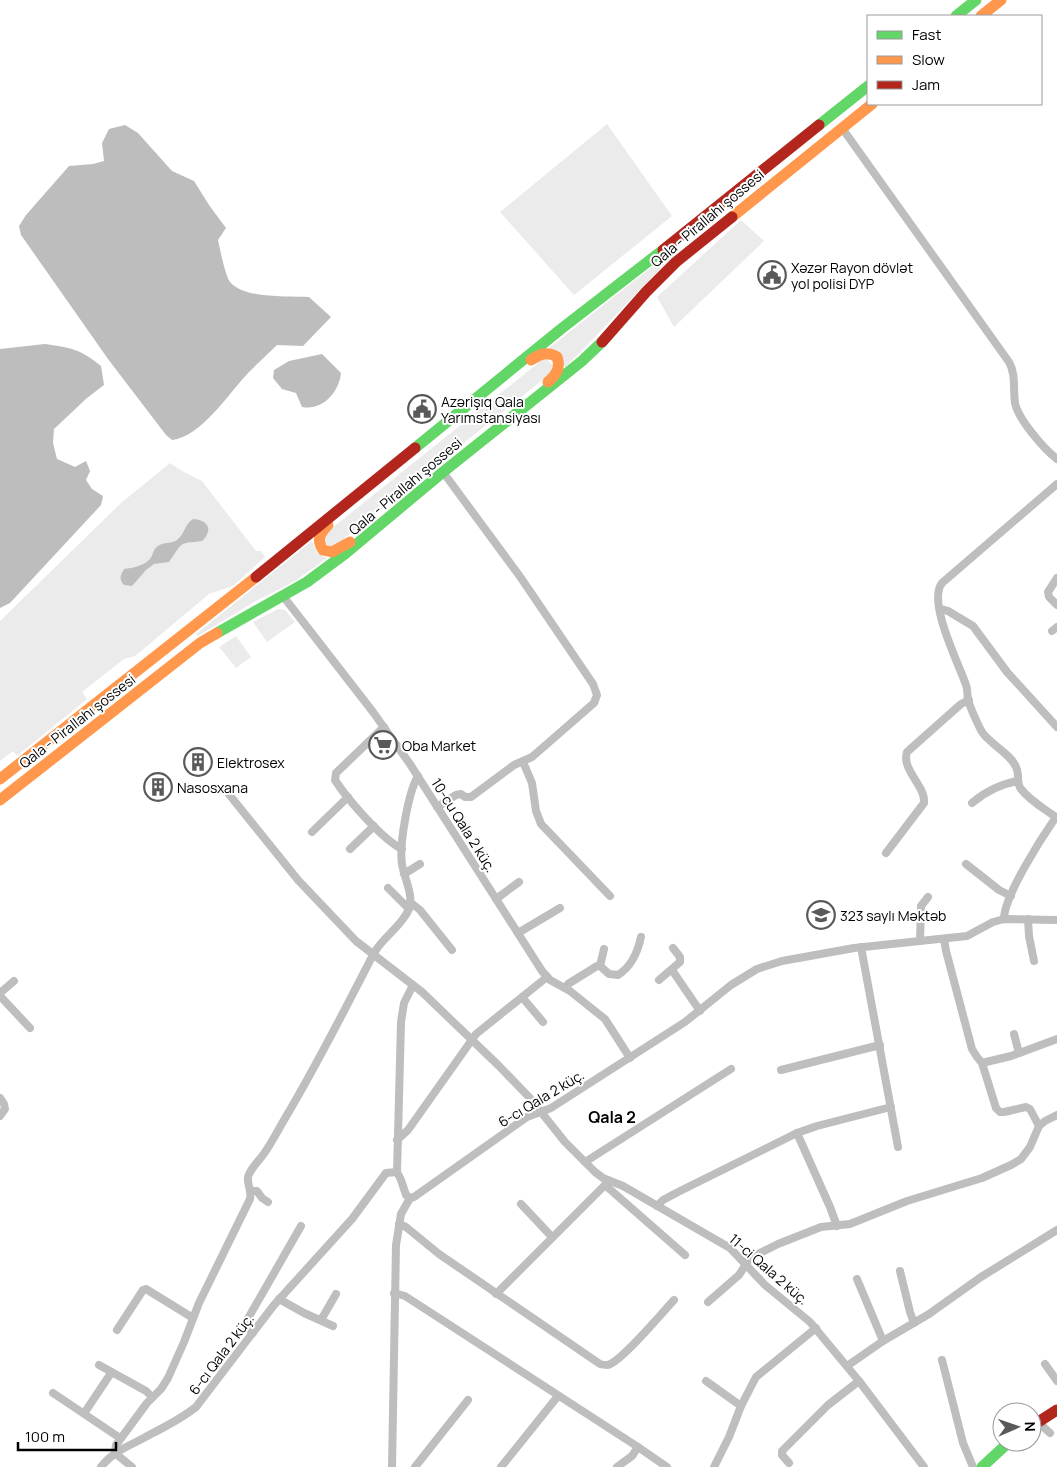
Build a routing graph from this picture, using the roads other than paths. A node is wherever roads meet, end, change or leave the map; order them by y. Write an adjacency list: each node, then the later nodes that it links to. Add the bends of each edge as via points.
1 (976, 0): 3 (main road)
2 (1001, 0): 4 (main road)
3 (957, 15)
4 (982, 15)
5 (867, 87): 8 (main road, Qala - Pirallahı şossesi)
6 (871, 105): 7 (main road, Qala - Pirallahı şossesi)
7 (842, 128): 9 (main road, Qala - Pirallahı şossesi, via 676,262 595,349); 10 (street, via 1009,362 1014,375 1017,411)
8 (501, 377): 9 (main road, via 543,354 549,353 557,358 559,367 554,377); 13 (main road, Qala - Pirallahı şossesi)
9 (520, 411): 11 (main road, Qala - Pirallahı şossesi)
10 (1057, 459)
11 (443, 472): 14 (main road, Qala - Pirallahı şossesi); 22 (street, via 521,578 597,691 594,703)
12 (1057, 484): 18 (street, via 942,584 938,593)
13 (367, 486): 14 (main road, via 324,529 319,536 319,546 332,552); 24 (main road, Qala - Pirallahı şossesi, via 192,629)
14 (388, 519): 16 (main road, Qala - Pirallahı şossesi, via 321,572)
15 (1057, 578): 17 (street, via 1048,592)
16 (283, 596): 20 (street, 10-cu Qala 2 küç.); 28 (main road, Qala - Pirallahı şossesi, via 195,646)
17 (1057, 605)
18 (940, 608): 19 (street, via 948,639 968,688); 21 (street, via 973,626 998,661)
19 (968, 700): 25 (street, via 983,733 1017,768); 36 (street, via 907,752 906,761 924,796 924,804)
20 (384, 727): 23 (street, 10-cu Qala 2 küç.); 27 (street, via 334,777)
21 (1057, 727)
22 (523, 762): 30 (street, via 514,765 471,797 456,794); 42 (street, via 542,824)
23 (418, 776): 30 (street, 10-cu Qala 2 küç.); 35 (street, via 410,790)
24 (0, 779)
25 (1018, 782): 29 (street, via 986,792); 31 (street, via 1028,797)
26 (224, 788): 59 (street, 11-ci Qala 2 küç., via 298,880)
27 (348, 797): 32 (street); 33 (street)
28 (0, 800)
29 (972, 803)
30 (437, 807): 45 (street, 10-cu Qala 2 küç.)
31 (1057, 818): 43 (street, via 1038,843)
32 (374, 826): 34 (street); 35 (street)
33 (312, 832)
34 (350, 849)
35 (402, 849): 39 (street)
36 (886, 853)
37 (420, 864): 39 (street)
38 (966, 864): 43 (street)
39 (404, 874): 46 (street)
40 (519, 882): 45 (street)
41 (388, 888): 46 (street)
42 (610, 896)
43 (1011, 896): 48 (street)
44 (928, 898): 54 (street, via 921,906)
45 (496, 899): 51 (street, 10-cu Qala 2 küç.)
46 (409, 906): 58 (street, via 420,910); 59 (street)
47 (560, 908): 51 (street)
48 (1004, 919): 49 (street, 6-cı Qala 2 küç.); 53 (street, 6-cı Qala 2 küç., via 971,935)
49 (1028, 919): 50 (street, 6-cı Qala 2 küç.); 60 (street)
50 (1057, 920)
51 (518, 933): 63 (street, 10-cu Qala 2 küç.)
52 (641, 937): 61 (street, via 635,955 622,973 614,976)
53 (944, 939): 54 (street, 6-cı Qala 2 küç.); 79 (street, via 972,1049)
54 (920, 941): 55 (street, 6-cı Qala 2 küç.)
55 (861, 947): 70 (street, 6-cı Qala 2 küç., via 767,965 742,977); 76 (street)
56 (673, 948): 62 (street, via 681,959)
57 (604, 949): 61 (street)
58 (452, 950)
59 (373, 956): 66 (street, 11-ci Qala 2 küç.); 94 (street, via 327,1046 272,1141 250,1172 248,1182)
60 (1034, 961)
61 (600, 966): 67 (street, via 572,981)
62 (672, 970): 64 (street); 70 (street)
63 (547, 977): 67 (street, 10-cu Qala 2 küç.); 69 (street)
64 (659, 980)
65 (14, 982): 68 (street)
66 (413, 985): 74 (street, 11-ci Qala 2 küç.); 89 (street, via 402,1012)
67 (566, 988): 78 (street, 10-cu Qala 2 küç., via 605,1019)
68 (0, 994): 72 (street)
69 (522, 997): 71 (street); 74 (street)
70 (700, 1011): 78 (street, 6-cı Qala 2 küç.)
71 (543, 1022)
72 (30, 1028)
73 (1014, 1034): 77 (street)
74 (471, 1039): 84 (street, 11-ci Qala 2 küç.); 89 (street, via 408,1130)
75 (1057, 1039): 77 (street)
76 (880, 1045): 81 (street); 83 (street)
77 (1019, 1052): 79 (street)
78 (630, 1058): 84 (street, 6-cı Qala 2 küç., via 557,1105)
79 (982, 1063): 87 (street, via 998,1111 1026,1107)
80 (731, 1069): 91 (street)
81 (781, 1070)
82 (0, 1098): 86 (street, via 5,1109)
83 (892, 1107): 88 (street); 90 (street)
84 (540, 1112): 91 (street, 11-ci Qala 2 küç.); 95 (street, 6-cı Qala 2 küç., via 527,1117)
85 (1057, 1115): 87 (street)
86 (0, 1116)
87 (1039, 1126): 101 (street, via 1030,1147 1012,1164 982,1178)
88 (797, 1133): 98 (street); 101 (street)
89 (397, 1140): 92 (street)
90 (898, 1147)
91 (585, 1162): 93 (street, 11-ci Qala 2 küç.)
92 (397, 1172): 95 (street, via 406,1196); 111 (street, 6-cı Qala 2 küç., via 384,1175 352,1219)
93 (606, 1183): 98 (street, 11-ci Qala 2 küç., via 623,1186); 103 (street); 104 (street)
94 (251, 1191): 96 (street); 114 (street)
95 (410, 1198): 99 (street)
96 (268, 1202)
97 (520, 1204): 103 (street)
98 (656, 1206): 105 (street, 11-ci Qala 2 küç., via 724,1244)
99 (399, 1224): 108 (street); 110 (street)
100 (301, 1226): 120 (street, via 246,1322 246,1327)
101 (837, 1226): 105 (street, via 800,1234 753,1256)
102 (1057, 1230): 116 (street)
103 (552, 1237): 110 (street)
104 (685, 1255)
105 (746, 1265): 113 (street); 118 (street, 11-ci Qala 2 küç.)
106 (900, 1271): 116 (street)
107 (857, 1279): 121 (street)
108 (394, 1293): 131 (street, via 405,1296); 147 (street)
109 (336, 1294): 115 (street)
110 (496, 1294): 112 (street, via 603,1365 614,1362)
111 (279, 1299): 115 (street); 120 (street, 6-cı Qala 2 küç.)
112 (674, 1300)
113 (708, 1302)
114 (193, 1318): 119 (street, via 146,1289); 132 (street, via 173,1367)
115 (321, 1320): 117 (street)
116 (914, 1323): 121 (street)
117 (333, 1326)
118 (816, 1328): 125 (street, 11-ci Qala 2 küç.); 134 (street, via 761,1371)
119 (117, 1330)
120 (253, 1333): 143 (street, 6-cı Qala 2 küç., via 196,1407)
121 (883, 1341): 125 (street)
122 (942, 1360): 154 (street, via 963,1444)
123 (1045, 1364): 129 (street)
124 (99, 1365): 126 (street)
125 (847, 1366): 128 (street, 11-ci Qala 2 küç.)
126 (111, 1373): 132 (street); 136 (street)
127 (706, 1381): 134 (street)
128 (859, 1381): 144 (street, via 828,1405 782,1451); 153 (street, 11-ci Qala 2 küç.)
129 (1057, 1381)
130 (53, 1393): 136 (street)
131 (558, 1396): 141 (street); 149 (street)
132 (152, 1397): 140 (street)
133 (468, 1400): 148 (street)
134 (741, 1406): 152 (street)
135 (1057, 1410): 137 (main road)
136 (85, 1412): 140 (street)
137 (1042, 1420)
138 (1042, 1428): 139 (street)
139 (1050, 1433)
140 (120, 1438): 143 (street)
141 (638, 1447): 150 (street); 151 (street)
142 (999, 1452): 155 (main road)
143 (116, 1453): 145 (street, 6-cı Qala 2 küç.); 146 (street)
144 (788, 1463)
145 (101, 1467)
146 (132, 1467)
147 (392, 1467)
148 (415, 1467)
149 (501, 1467)
150 (617, 1467)
151 (667, 1467)
152 (714, 1467)
153 (924, 1467)
154 (973, 1467)
155 (982, 1467)

